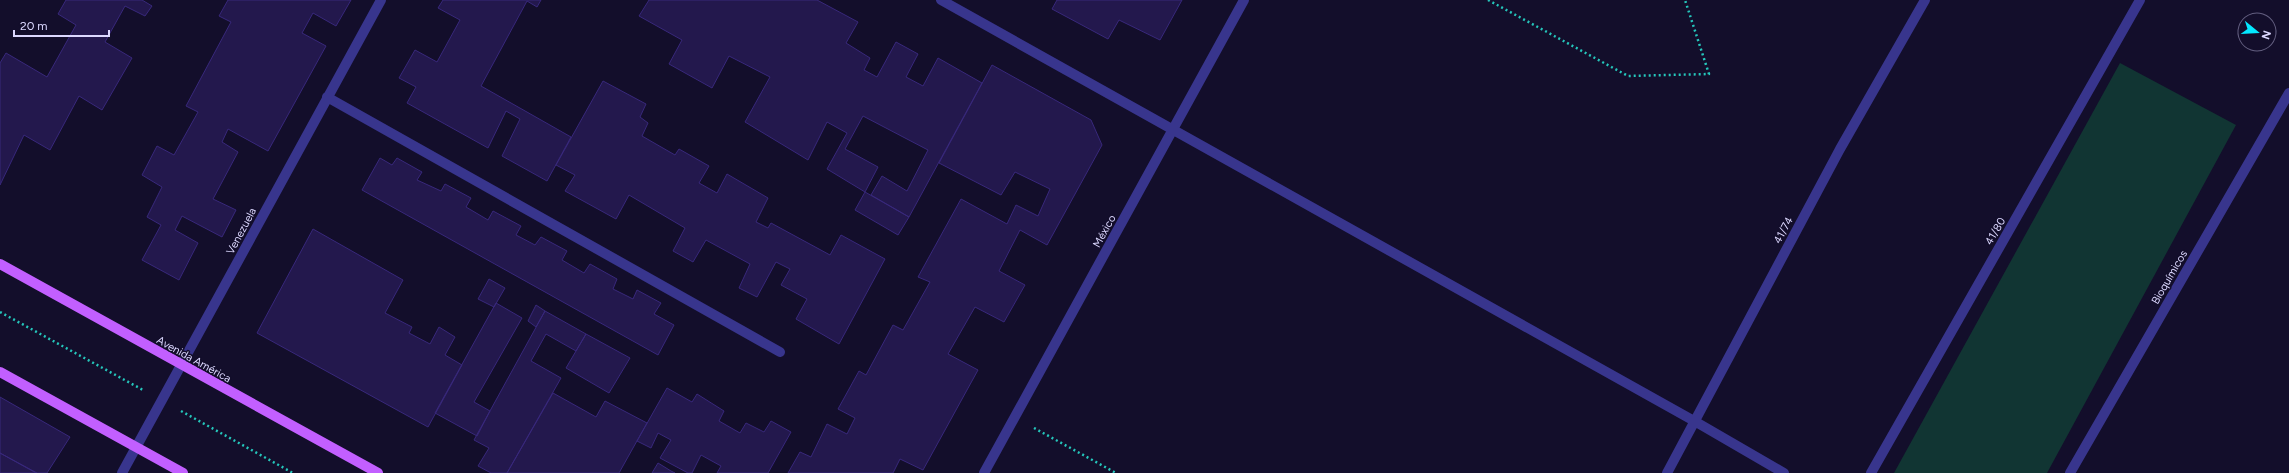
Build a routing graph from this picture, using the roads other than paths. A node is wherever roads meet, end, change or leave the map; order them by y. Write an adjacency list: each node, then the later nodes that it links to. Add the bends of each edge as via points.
1 (381, 0): 7 (street, Venezuela)
2 (941, 0): 8 (street)
3 (1244, 0): 8 (street, México)
4 (1925, 0): 13 (street, 41/74, via 1840,149)
5 (2140, 0): 21 (street, 41/80)
6 (2289, 93): 22 (street, Bioquímicos)
7 (327, 97): 10 (street); 11 (street, Venezuela)
8 (1174, 130): 13 (street); 18 (street, México)
9 (0, 264): 11 (main road, Avenida América)
10 (780, 352)
11 (182, 366): 14 (street, Venezuela); 17 (main road, Avenida América)
12 (0, 372): 14 (main road)
13 (1696, 422): 19 (street, 41/74); 20 (street)
14 (136, 448): 15 (street, Venezuela); 16 (main road)
15 (122, 473)
16 (183, 473)
17 (378, 473)
18 (984, 473)
19 (1667, 473)
20 (1784, 473)
21 (1871, 473)
22 (2070, 473)

